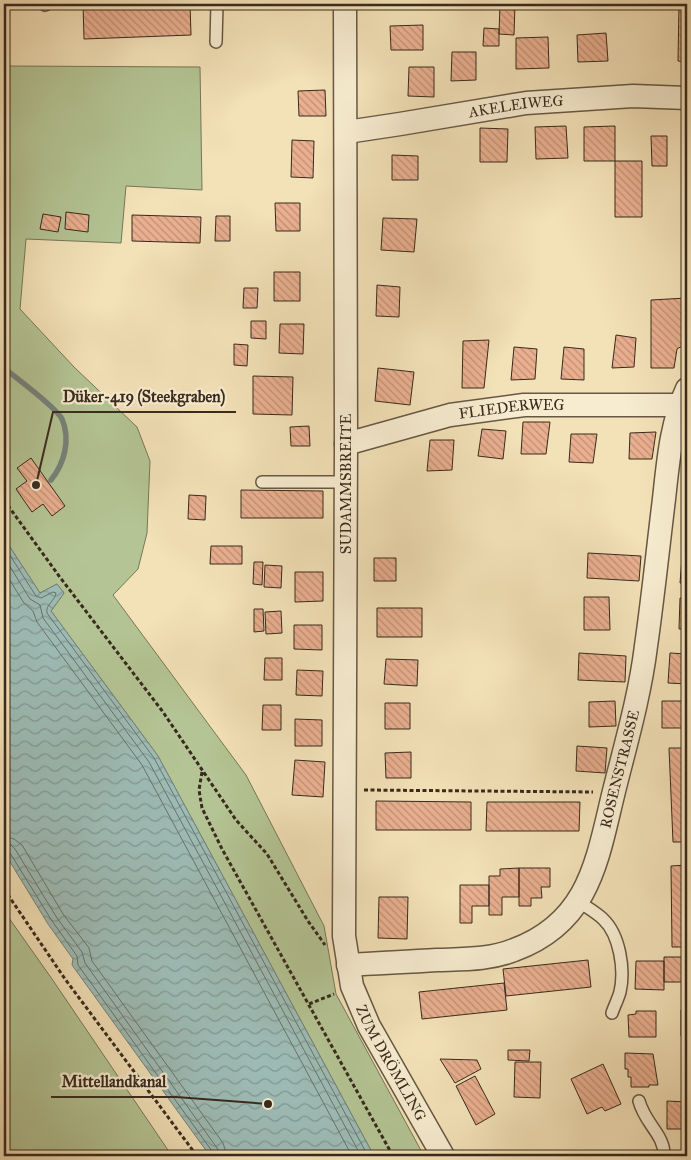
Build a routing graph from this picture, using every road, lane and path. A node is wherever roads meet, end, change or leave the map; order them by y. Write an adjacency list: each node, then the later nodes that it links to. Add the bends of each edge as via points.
1 (216, 4): 3 (lane)
2 (345, 4): 5 (street, SUDAMMSBREITE)
3 (216, 42)
4 (687, 98): 5 (street, AKELEIWEG, via 633,96 526,102)
5 (346, 132): 7 (street, SUDAMMSBREITE)
6 (683, 397): 7 (street, FLIEDERWEG, via 524,405 450,415); 13 (street, ROSENSTRASSE, via 669,460 638,694)
7 (346, 444): 9 (street, SUDAMMSBREITE)
8 (262, 482): 9 (lane)
9 (346, 482): 12 (street, SUDAMMSBREITE)
10 (4, 500): 11 (path, via 163,712)
11 (202, 772): 16 (path, via 236,820 267,854 319,939); 17 (path, via 199,790 202,808)
12 (344, 790): 13 (path); 16 (street, SUDAMMSBREITE, via 344,936)
13 (614, 792): 15 (street, ROSENSTRASSE, via 598,854)
14 (4, 889): 20 (path, via 65,979)
15 (578, 901): 16 (street, ROSENSTRASSE, via 553,929 514,950 486,958); 18 (lane, via 604,919 617,940 621,981)
16 (350, 975): 17 (path); 22 (street, ZUM DRÖMLING, via 369,1026)
17 (309, 1004): 21 (path)
18 (612, 1014)
19 (639, 1101): 23 (lane, via 642,1112 661,1140)
20 (197, 1156)
21 (393, 1156)
22 (443, 1156)
23 (664, 1156)

